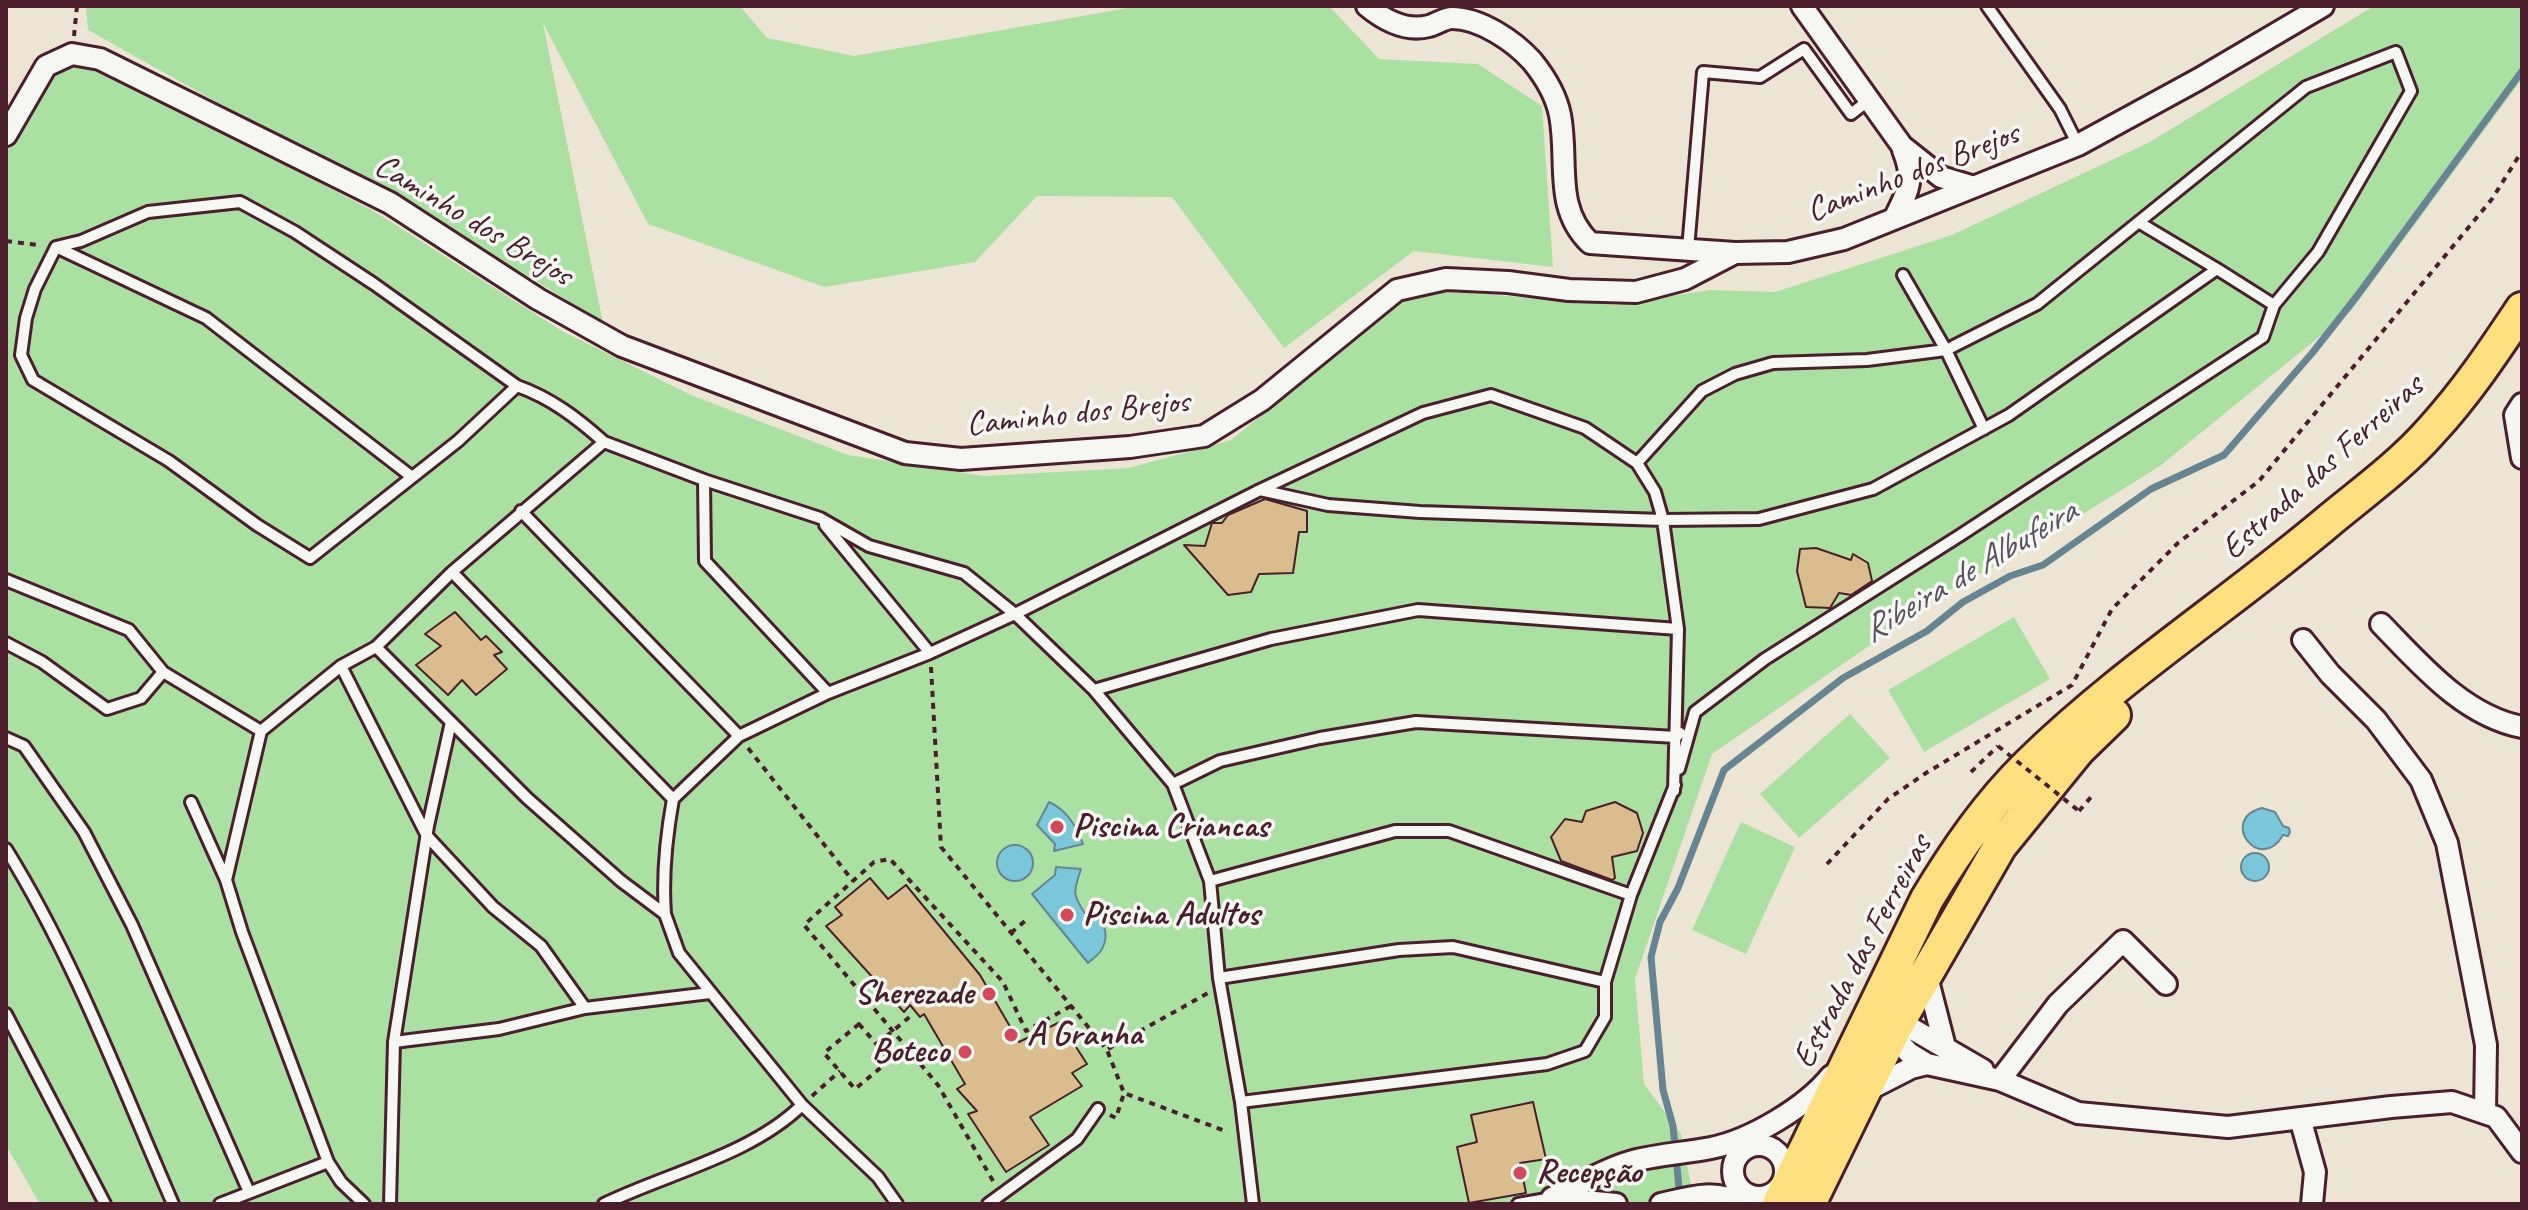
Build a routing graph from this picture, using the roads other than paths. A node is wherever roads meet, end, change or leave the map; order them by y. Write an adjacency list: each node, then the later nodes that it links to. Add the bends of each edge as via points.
1 (1367, 6): 13 (street, via 1399,25 1426,28 1452,18 1497,30 1530,59 1551,87 1560,115 1567,210 1576,230 1590,243)
2 (1802, 6): 5 (street)
3 (1987, 6): 7 (lane, via 2060,109)
4 (2323, 6): 7 (street, Caminho dos Brejos)
5 (1869, 100): 8 (street); 13 (lane, via 1851,114 1804,49 1760,77 1703,72)
6 (6, 135): 14 (street, Caminho dos Brejos, via 46,66 72,54 100,59 390,203 538,299 622,346 905,453 961,459 1204,436 1262,400 1397,290 1446,279 1636,292 1685,279)
7 (2078, 145): 9 (street, Caminho dos Brejos)
8 (1902, 146): 9 (street, via 1941,177); 10 (street, via 1912,170)
9 (1971, 186): 10 (street, Caminho dos Brejos)
10 (1895, 217): 14 (street, Caminho dos Brejos, via 1844,239 1788,252)
11 (2140, 223): 15 (lane); 17 (lane, via 2306,87 2396,52 2411,91 2318,252); 19 (lane, via 2037,304)
12 (56, 247): 20 (lane, via 148,212 240,202 374,284); 26 (lane, via 206,318); 26 (lane, via 26,318 21,355 33,380 169,461 257,525 310,558)
13 (1688, 249): 14 (street)
14 (1735, 253)
15 (2217, 269): 17 (lane); 22 (lane)
16 (1903, 275): 19 (lane)
17 (2274, 305): 46 (lane, via 2263,337 1765,659)
18 (2522, 309): 34 (main road, Estrada das Ferreiras, via 2430,433)
19 (1946, 350): 22 (lane); 25 (lane, via 1867,360 1773,363 1735,374 1702,391)
20 (517, 386): 23 (lane, via 544,396); 26 (lane)
21 (2522, 404): 24 (street, via 2515,415)
22 (1984, 429): 31 (lane, via 1873,489 1759,519)
23 (604, 442): 27 (lane); 29 (lane)
24 (2522, 458)
25 (1637, 463): 28 (lane, via 1585,428 1491,395 1423,413); 31 (lane, via 1655,492)
26 (412, 477)
27 (704, 480): 30 (lane); 45 (lane, via 705,561)
28 (1260, 490): 31 (lane, via 1328,505 1420,512); 35 (lane)
29 (521, 511): 32 (lane); 50 (lane)
30 (820, 518): 35 (lane, via 869,546 964,573); 41 (lane)
31 (1663, 520): 37 (lane)
32 (452, 572): 40 (lane); 55 (lane)
33 (6, 580): 43 (lane, via 129,630)
34 (2227, 603): 57 (main road, Estrada das Ferreiras, via 2055,740); 64 (main road, Estrada das Ferreiras, via 2079,749 2037,798 2000,846)
35 (1015, 614): 41 (lane); 44 (lane)
36 (2381, 624): 48 (street, via 2458,698 2503,723)
37 (1678, 629): 44 (lane, via 1418,610 1271,639); 51 (lane)
38 (2303, 640): 81 (street, via 2376,720 2421,780 2447,843 2486,1045)
39 (6, 643): 43 (lane, via 107,709 141,698)
40 (376, 647): 42 (lane); 47 (lane)
41 (930, 653): 45 (lane)
42 (341, 666): 49 (lane); 58 (lane)
43 (163, 672): 49 (lane)
44 (1094, 690): 53 (lane)
45 (828, 693): 50 (lane)
46 (1695, 712): 51 (lane); 54 (lane)
47 (451, 722): 58 (lane); 63 (lane, via 538,808)
48 (2522, 727)
49 (261, 731): 60 (lane)
50 (739, 736): 55 (lane)
51 (1676, 737): 53 (lane, via 1416,722 1220,761); 54 (lane)
52 (6, 738): 89 (lane, via 24,746 84,832 132,925)
53 (1173, 784): 61 (lane)
54 (1674, 791): 62 (lane)
55 (673, 799): 63 (lane, via 662,877)
56 (191, 802): 60 (lane)
57 (1972, 831): 71 (street, via 1940,908 1899,984 1891,1017); 74 (main road, Estrada das Ferreiras, via 1927,899)
58 (427, 836): 69 (lane, via 493,907 541,946); 72 (lane)
59 (6, 849): 94 (lane, via 86,1004)
60 (226, 880): 86 (lane)
61 (1210, 881): 62 (lane, via 1395,831 1449,831); 65 (lane)
62 (1631, 895): 66 (lane)
63 (665, 914): 68 (lane, via 679,953)
64 (1926, 973): 71 (main road, Estrada das Ferreiras); 73 (street)
65 (1220, 982): 66 (lane, via 1399,950 1453,947); 78 (lane)
66 (1605, 982): 78 (lane, via 1605,1017 1585,1051 1547,1064)
67 (2166, 984): 76 (street, via 2123,941 2058,1004)
68 (710, 993): 69 (lane); 79 (lane)
69 (585, 1008): 72 (lane, via 499,1029)
70 (6, 1014): 93 (lane)
71 (1895, 1028): 73 (street, via 1909,1027); 74 (street, via 1874,1030); 75 (street, via 1896,1039); 77 (main road, Estrada das Ferreiras)
72 (394, 1042): 97 (lane)
73 (1945, 1047): 76 (street)
74 (1852, 1050): 83 (street, via 1819,1091); 88 (main road, Estrada das Ferreiras)
75 (1927, 1064): 76 (street); 77 (street)
76 (2000, 1080): 82 (street, via 2078,1113 2228,1127)
77 (1864, 1092): 88 (main road, Estrada das Ferreiras)
78 (1241, 1102): 101 (lane)
79 (802, 1105): 98 (lane, via 782,1124 741,1146); 99 (lane, via 878,1177)
80 (1098, 1109): 100 (lane, via 1077,1139)
81 (2485, 1113): 82 (street, via 2452,1102); 84 (street, via 2496,1117)
82 (2300, 1118): 104 (street, via 2315,1172)
83 (1769, 1124): 85 (street); 87 (street, via 1728,1143 1634,1160)
84 (2522, 1152)
85 (1740, 1153): 88 (street, via 1757,1145 1773,1149); 90 (street, via 1733,1175)
86 (328, 1162): 89 (lane); 96 (lane)
87 (1590, 1179): 91 (street); 103 (lane)
88 (1789, 1188): 90 (street, via 1761,1197)
89 (249, 1192): 95 (lane)
90 (1737, 1197): 92 (street)
91 (1552, 1198): 102 (lane); 103 (street)
92 (1677, 1201)
93 (105, 1204)
94 (173, 1204)
95 (220, 1204)
96 (364, 1204)
97 (390, 1204)
98 (604, 1204)
99 (897, 1204)
100 (988, 1204)
101 (1253, 1204)
102 (1518, 1204)
103 (1613, 1204)
104 (2312, 1204)

